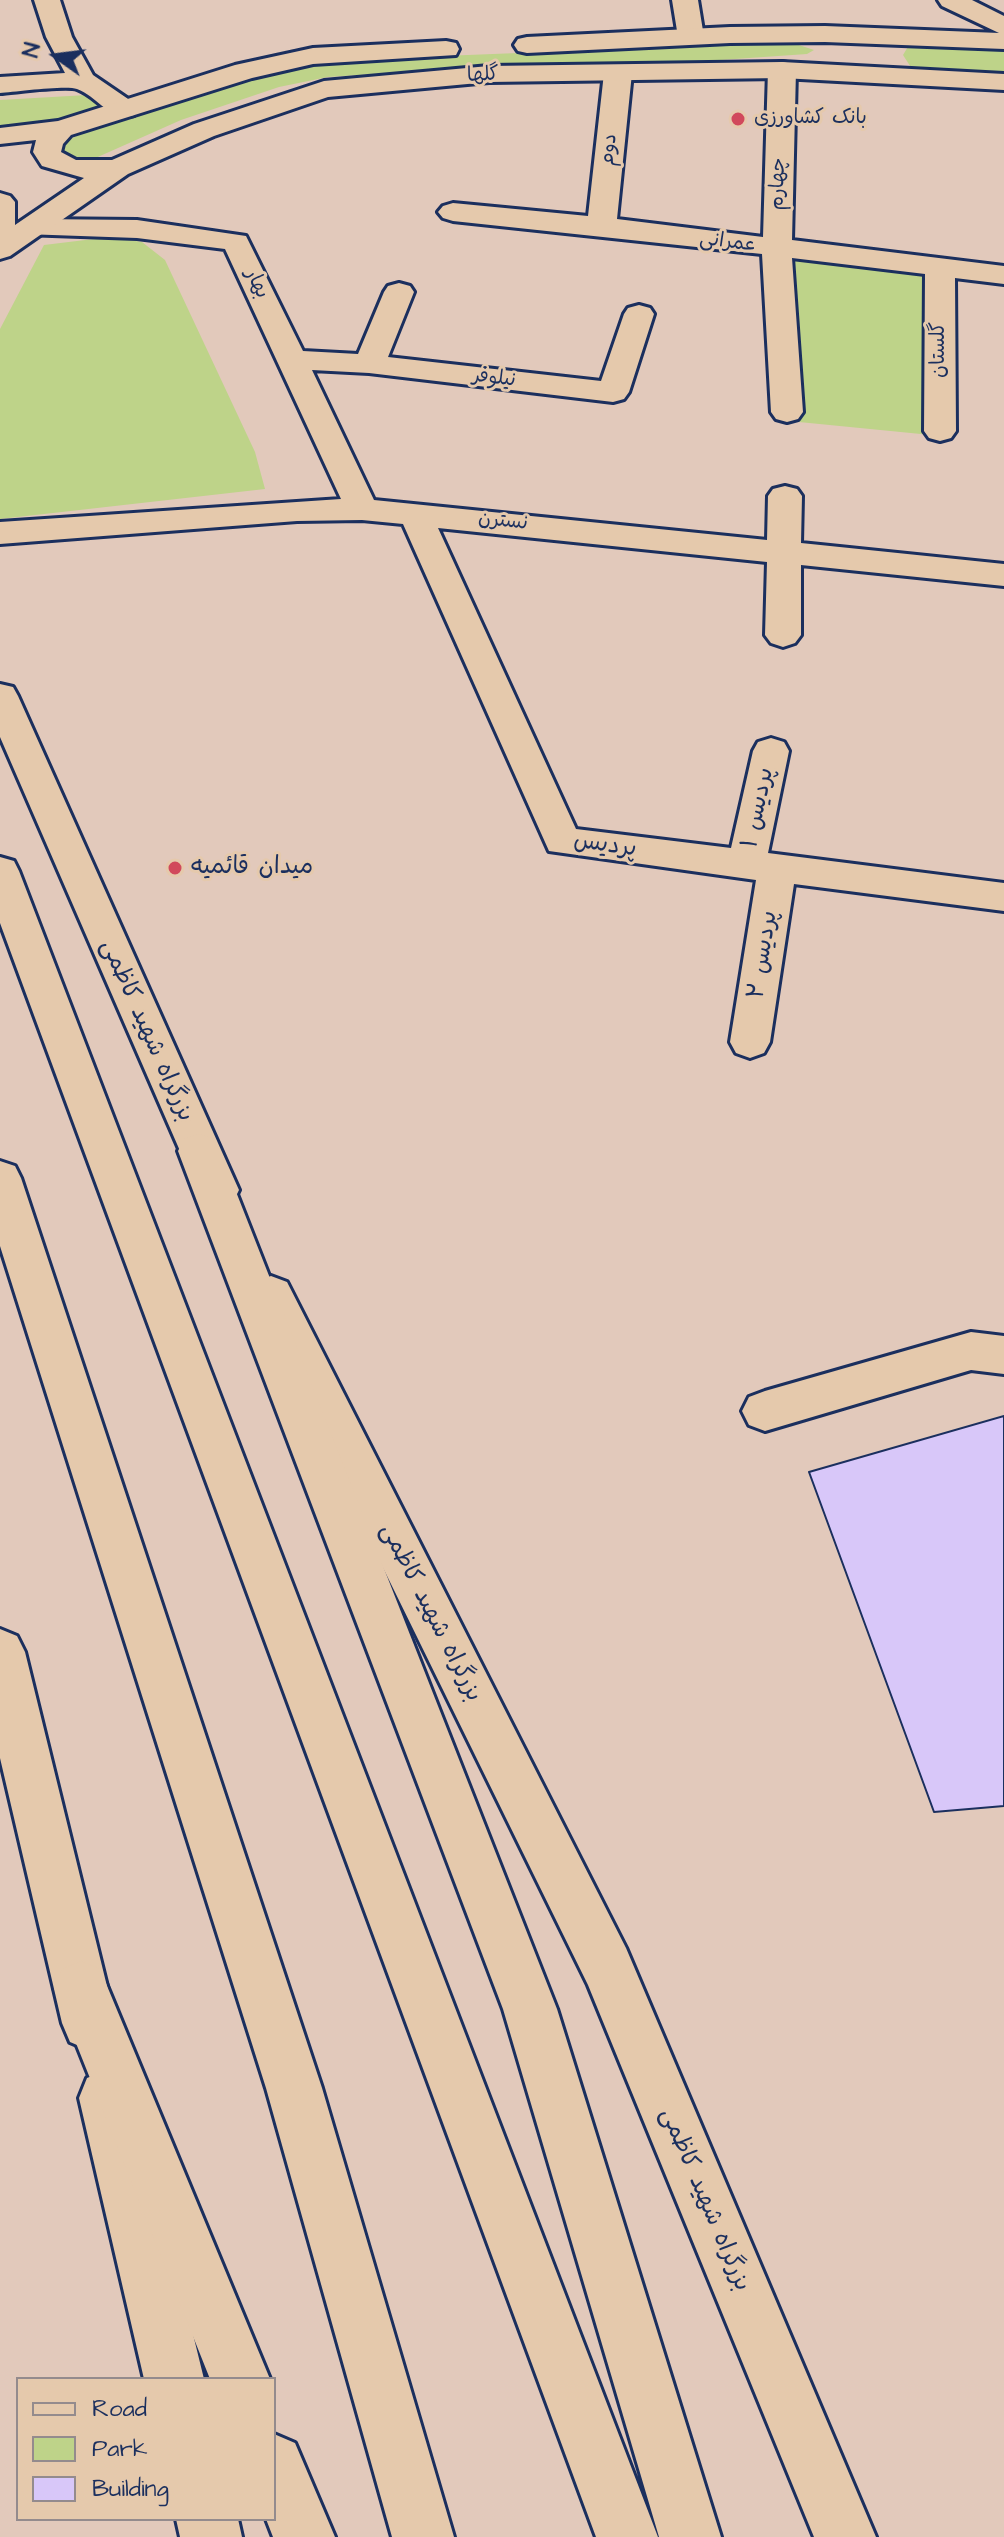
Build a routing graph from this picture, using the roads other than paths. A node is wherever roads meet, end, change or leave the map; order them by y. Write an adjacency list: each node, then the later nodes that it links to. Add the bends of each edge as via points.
1 (47, 0): 16 (main road)
2 (685, 0): 9 (main road)
3 (951, 0): 7 (main road)
4 (760, 13): 8 (main road)
5 (822, 23): 6 (main road, گلها); 8 (main road, گلها); 15 (main road)
6 (886, 24): 10 (main road, گلها); 15 (main road)
7 (1004, 26)
8 (730, 35): 9 (main road, گلها)
9 (691, 37): 11 (main road, گلها)
10 (1004, 41)
11 (503, 46)
12 (472, 48): 19 (main road, گلها, via 313,56)
13 (782, 70): 14 (main road, گلها); 15 (main road, گلها); 28 (main road, چهارم)
14 (618, 73): 22 (main road, گلها, via 489,74 324,89 204,130); 25 (main road, دوم)
15 (865, 75): 17 (main road, گلها)
16 (82, 80): 18 (main road); 19 (main road)
17 (1004, 82)
18 (0, 85)
19 (124, 109): 20 (main road, گلها)
20 (61, 129): 21 (main road, گلها); 22 (main road, via 51,137 48,149 56,163 84,172)
21 (0, 136)
22 (118, 168): 26 (main road, گلها)
23 (0, 202): 27 (main road)
24 (453, 212): 25 (main road, عمرانی)
25 (602, 226): 28 (main road, عمرانی)
26 (34, 228): 27 (main road, گلها); 33 (main road, بهار, via 137,229 236,242)
27 (1, 249)
28 (777, 249): 29 (main road, عمرانی); 35 (main road)
29 (940, 268): 30 (main road, عمرانی); 36 (main road, گلستان)
30 (1004, 275)
31 (399, 292): 34 (main road)
32 (639, 314): 34 (main road, نیلوفر, via 613,392)
33 (294, 360): 34 (main road, نیلوفر); 39 (main road, بهار)
34 (369, 364)
35 (787, 412)
36 (940, 431)
37 (528, 491): 41 (main road)
38 (785, 496): 43 (main road)
39 (362, 509): 40 (main road, نسترن); 42 (main road, نسترن)
40 (415, 513): 41 (main road, نسترن); 48 (main road, پردیس, via 562,841)
41 (523, 524): 43 (main road, نسترن)
42 (0, 533)
43 (784, 551): 44 (main road, نسترن); 45 (main road)
44 (1004, 575)
45 (783, 635)
46 (0, 696): 52 (main road, بزرگراه شهید کاظمی)
47 (771, 751): 48 (main road, پردیس ۱)
48 (762, 866): 50 (main road, پردیس); 51 (main road, پردیس ۲)
49 (0, 871): 63 (main road)
50 (1004, 897)
51 (750, 1042)
52 (199, 1151): 64 (main road, via 530,2009); 65 (main road, بزرگراه شهید کاظمی, via 607,1967)
53 (0, 1178): 62 (main road, via 294,2088)
54 (1004, 1355): 55 (main road, via 971,1351)
55 (765, 1411)
56 (0, 1652): 57 (main road)
57 (81, 1988): 58 (main road); 59 (main road)
58 (174, 2377)
59 (239, 2377)
60 (276, 2469): 61 (main road)
61 (304, 2537)
62 (423, 2537)
63 (627, 2537)
64 (690, 2537)
65 (845, 2537)

